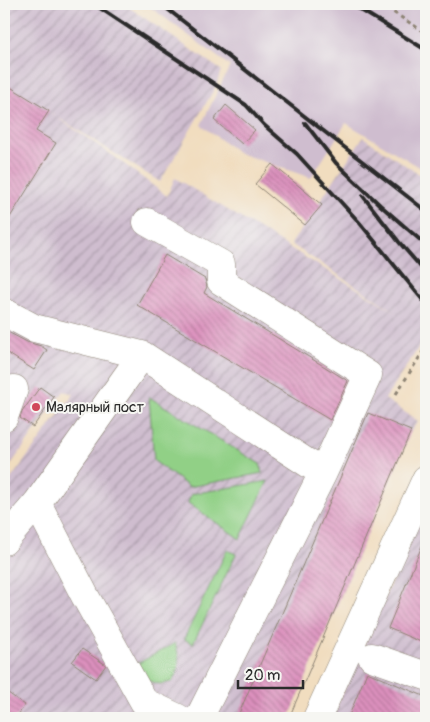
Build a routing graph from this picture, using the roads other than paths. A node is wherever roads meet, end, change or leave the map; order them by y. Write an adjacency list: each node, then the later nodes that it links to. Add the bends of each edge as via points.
1 (147, 222): 6 (lane, via 221,264 221,281 368,375)
2 (4, 312): 3 (lane, via 34,328)
3 (142, 354): 6 (lane); 8 (lane)
4 (14, 389): 5 (lane)
5 (4, 416)
6 (323, 473): 13 (lane)
7 (426, 479): 14 (lane)
8 (37, 503): 9 (lane); 12 (lane, via 144,702)
9 (4, 541)
10 (372, 657): 11 (lane)
11 (426, 676)
12 (178, 718)
13 (199, 718)
14 (317, 718)

